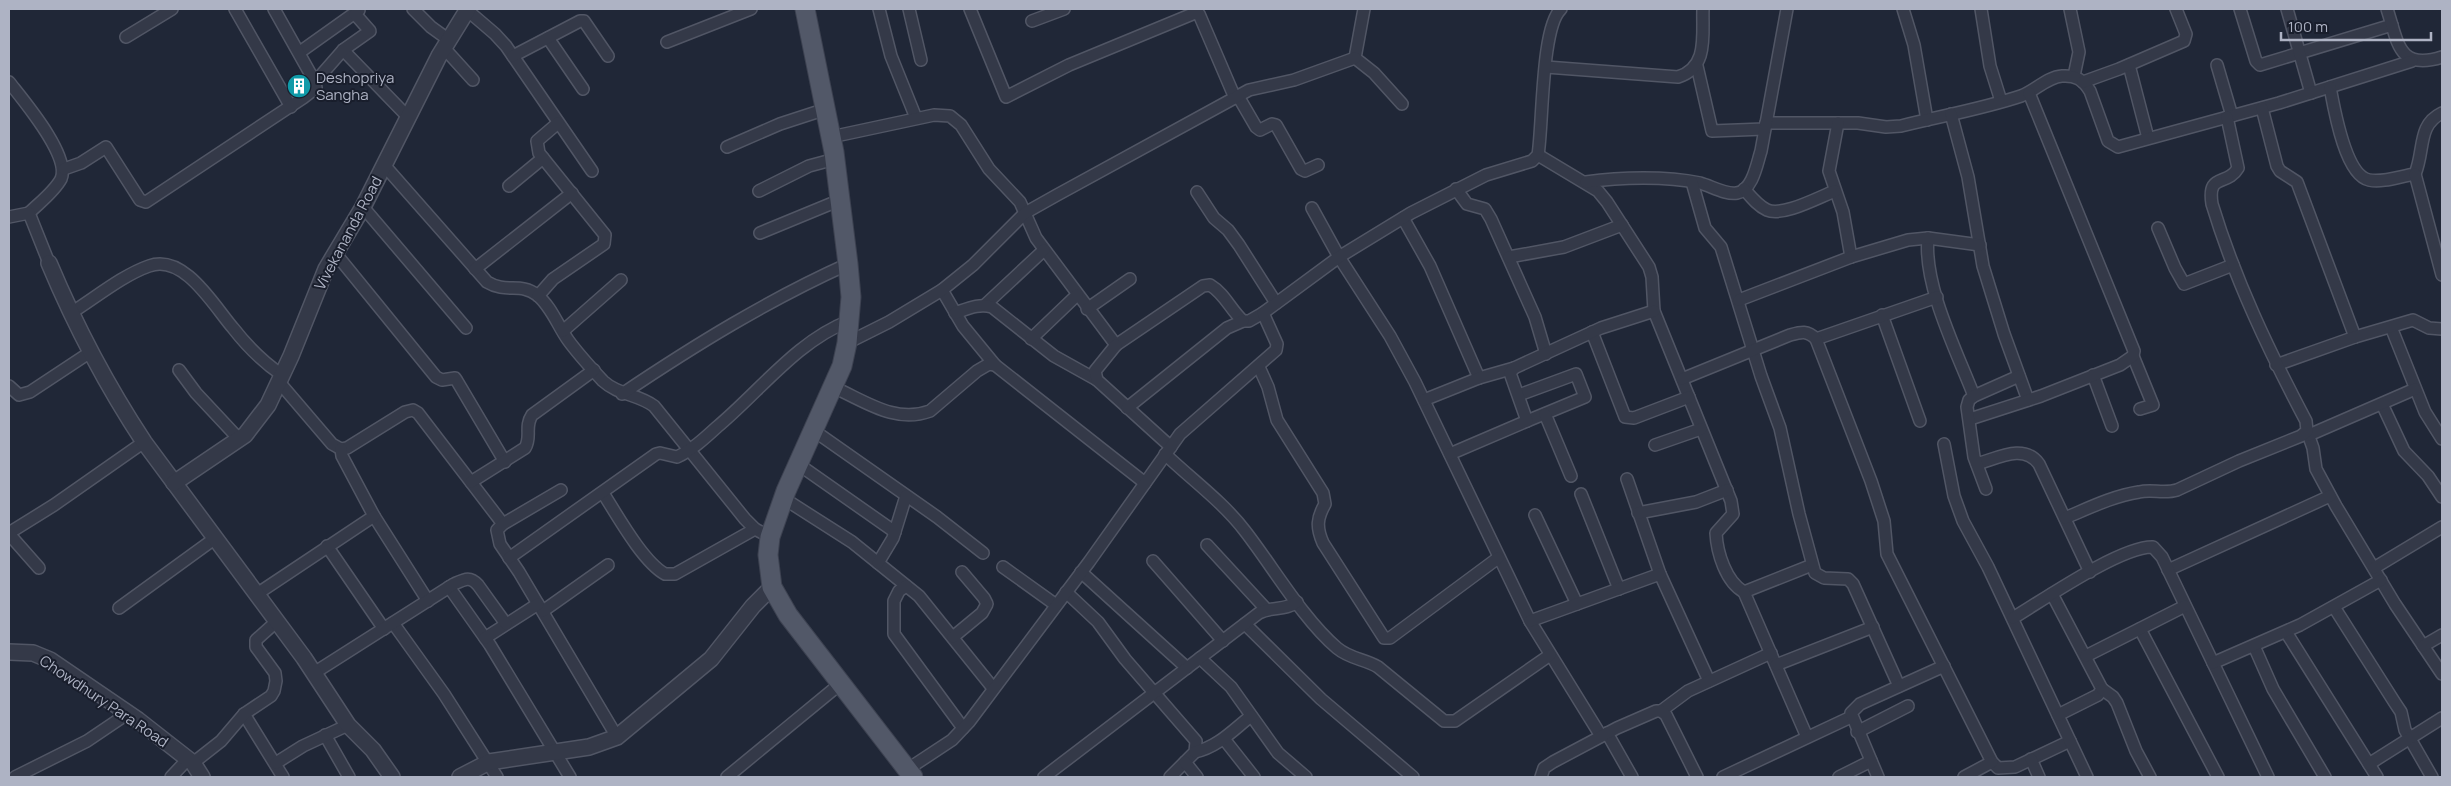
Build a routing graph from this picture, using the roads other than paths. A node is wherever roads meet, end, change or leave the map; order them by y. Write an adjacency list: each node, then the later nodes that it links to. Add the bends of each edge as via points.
1 (172, 9): 26 (street)
2 (235, 9): 54 (street)
3 (274, 9): 31 (street)
4 (413, 9): 29 (street)
5 (751, 9): 28 (street)
6 (805, 9): 56 (main road)
7 (879, 9): 61 (street, via 891,56)
8 (909, 9): 37 (street)
9 (970, 9): 51 (street, via 1006,97 1069,65 1195,13 1199,14)
10 (1064, 9): 24 (street)
11 (1364, 9): 35 (street)
12 (1560, 9): 42 (street, via 1550,28)
13 (1703, 9): 41 (street, via 1701,57)
14 (1787, 9): 64 (street)
15 (1903, 9): 62 (street, via 1914,45)
16 (1981, 9): 52 (street, via 1990,66)
17 (2070, 9): 43 (street, via 2079,52)
18 (2176, 9): 39 (street, via 2186,34 2184,41)
19 (2240, 9): 32 (street, via 2258,65)
20 (2287, 9): 32 (street)
21 (2387, 9): 25 (street)
22 (468, 10): 29 (street, Vivekananda Road); 33 (street, via 495,34)
23 (358, 11): 30 (street, via 370,31); 31 (street)
24 (1032, 21)
25 (2392, 25): 32 (street); 38 (street, via 2399,45)
26 (126, 37)
27 (548, 38): 33 (street); 34 (street, via 584,20); 48 (street)
28 (667, 42)
29 (446, 44): 44 (street); 60 (street, Vivekananda Road)
30 (342, 50): 46 (street); 60 (street)
31 (300, 52): 46 (street)
32 (2299, 52): 50 (street)
33 (513, 56): 63 (street)
34 (608, 56)
35 (1355, 58): 51 (street, via 1294,80 1259,87); 53 (street, via 1374,73)
36 (2442, 58): 38 (street)
37 (921, 60)
38 (2412, 61): 47 (street)
39 (2129, 65): 43 (street); 67 (street)
40 (2217, 65): 59 (street)
41 (1697, 66): 42 (street, via 1690,73 1678,76); 64 (street, via 1712,131 1764,129)
42 (1546, 68): 69 (street)
43 (2078, 79): 49 (street, via 2060,76); 67 (street, via 2090,92 2105,135 2112,145 2125,147)
44 (473, 80)
45 (9, 82): 74 (street, via 60,156)
46 (315, 82): 54 (street, via 316,88)
47 (2330, 87): 50 (street); 76 (street, via 2347,154 2355,171 2370,180)
48 (584, 89)
49 (2028, 93): 52 (street); 138 (street, via 2132,344)
50 (2311, 93): 55 (street)
51 (1237, 97): 73 (street, via 1260,130 1276,125 1301,169 1305,171); 90 (street)
52 (2001, 101): 58 (street)
53 (1402, 104)
54 (291, 107): 74 (street, via 146,202 140,200 106,147)
55 (2262, 108): 59 (street); 130 (street, via 2277,166 2297,182)
56 (826, 109): 66 (main road); 68 (street)
57 (2442, 112): 76 (street, via 2426,126)
58 (1951, 114): 62 (street); 97 (street, via 1968,177)
59 (2230, 116): 67 (street); 105 (street, via 2238,168 2235,174 2214,184 2210,192)
60 (408, 117): 72 (street, Vivekananda Road)
61 (916, 118): 66 (street); 90 (street, via 950,116 961,125 989,168 1020,202)
62 (1927, 120): 65 (street, via 1886,127)
63 (558, 123): 70 (street, via 538,141); 75 (street)
64 (1766, 123): 65 (street); 81 (street, via 1754,174)
65 (1838, 123): 83 (street, via 1829,170)
66 (831, 137): 71 (main road)
67 (2148, 138)
68 (727, 147)
69 (1538, 155): 77 (street); 80 (street, via 1532,161 1486,175)
70 (543, 158): 79 (street); 85 (street)
71 (835, 159): 82 (street, via 809,166); 86 (main road)
72 (384, 165): 87 (street, Vivekananda Road); 106 (street)
73 (1318, 165)
74 (64, 170): 89 (street, via 54,188)
75 (592, 170)
76 (2415, 174): 107 (street)
77 (1586, 182): 78 (street, via 1620,179); 93 (street, via 1607,202)
78 (1692, 182): 81 (street, via 1730,192 1738,193); 114 (street, via 1701,220 1721,247)
79 (510, 186)
80 (1456, 189): 92 (street); 101 (street, via 1467,204 1485,209)
81 (1744, 189): 83 (street, via 1770,212 1788,209)
82 (758, 191)
83 (1835, 191): 102 (street, via 1843,212)
84 (1197, 192): 115 (street, via 1214,218 1239,245)
85 (572, 193): 106 (street); 112 (street, via 604,235 604,244 553,279)
86 (840, 200): 95 (street); 104 (main road)
87 (363, 207): 99 (street, Vivekananda Road); 126 (street)
88 (1312, 208): 100 (street)
89 (29, 213): 91 (street); 103 (street)
90 (1025, 213): 98 (street); 110 (street, via 973,265)
91 (9, 217)
92 (1403, 218): 100 (street); 148 (street, via 1430,266)
93 (1622, 225): 101 (street, via 1564,246); 118 (street, via 1649,267)
94 (2158, 228): 105 (street, via 2184,284)
95 (760, 233)
96 (1928, 238): 97 (street); 102 (street, via 1908,240); 113 (street, via 1930,272)
97 (1980, 245): 145 (street, via 1988,282)
98 (1044, 250): 111 (street); 116 (street)
99 (336, 254): 147 (street, Vivekananda Road, via 323,276); 180 (street, via 436,377 442,380 455,378)
100 (1340, 257): 115 (street); 158 (street, via 1390,336)
101 (1509, 257): 137 (street, via 1535,317)
102 (1851, 257): 114 (street)
103 (48, 263): 119 (street)
104 (848, 264): 123 (main road); 154 (street, via 797,287 738,320)
105 (2233, 265): 140 (street)
106 (475, 269): 112 (street, via 496,287 525,288)
107 (2442, 275)
108 (1130, 278): 117 (street)
109 (621, 280): 128 (street)
110 (942, 290): 120 (street); 133 (street)
111 (1077, 295): 117 (street); 131 (street)
112 (538, 296): 128 (street)
113 (1937, 297): 122 (street); 156 (street)
114 (1739, 300): 135 (street)
115 (1276, 303): 121 (street)
116 (985, 305): 120 (street); 131 (street, via 999,311)
117 (1087, 309): 134 (street)
118 (1654, 312): 129 (street); 149 (street)
119 (71, 313): 136 (street); 147 (street, via 138,271 167,263 186,273 261,360)
120 (955, 313): 139 (street)
121 (1264, 313): 124 (street); 141 (street, via 1277,344 1276,350)
122 (1882, 315): 132 (street); 166 (street)
123 (849, 321): 133 (main road); 177 (street, via 827,330 810,342)
124 (1243, 321): 134 (street, via 1223,294 1210,285 1203,286); 161 (street, via 1223,331)
125 (2391, 327): 127 (street, via 2413,320 2429,328); 130 (street); 153 (street)
126 (466, 328)
127 (2442, 329)
128 (563, 331): 144 (street)
129 (1592, 332): 137 (street); 157 (street, via 1625,417 1634,418)
130 (2354, 337): 140 (street)
131 (1031, 339): 150 (street)
132 (1816, 339): 135 (street, via 1810,333 1800,332); 264 (street, via 1884,521 1887,554)
133 (847, 343): 152 (main road)
134 (1116, 345): 150 (street, via 1095,371)
135 (1755, 350): 149 (street); 215 (street, via 1780,428)
136 (92, 351): 151 (street, via 30,392 19,395); 173 (street)
137 (1546, 354): 142 (street)
138 (2133, 356): 146 (street); 162 (street, via 2153,405)
139 (995, 364): 152 (street, via 983,366 930,411 919,415 897,415); 187 (street)
140 (2276, 365): 170 (street, via 2306,421)
141 (1259, 367): 178 (street, via 1191,423); 211 (street, via 1277,420 1324,492 1325,504 1317,527 1322,543 1384,638 1390,638)
142 (1514, 368): 148 (street); 155 (street, via 1510,373)
143 (179, 370): 171 (street)
144 (594, 370): 154 (street, via 612,389); 180 (street, via 532,415 526,429 528,442 525,448)
145 (2019, 376): 156 (street); 159 (street)
146 (2093, 376): 159 (street); 167 (street)
147 (281, 378): 171 (street, Vivekananda Road, via 255,424); 176 (street, via 325,437)
148 (1479, 378): 158 (street)
149 (1682, 379): 157 (street)
150 (1097, 380): 161 (street)
151 (9, 386)
152 (833, 387): 169 (main road)
153 (2415, 389): 160 (street); 172 (street)
154 (622, 394): 177 (street, via 644,399 654,406)
155 (1519, 395): 163 (street, via 1576,374 1585,397); 165 (street)
156 (1974, 396): 164 (street, via 1967,407)
157 (1689, 397): 168 (street)
158 (1424, 400): 179 (street)
159 (2028, 400): 164 (street)
160 (2382, 404): 170 (street); 195 (street, via 2404,450)
161 (1127, 408): 178 (street)
162 (2140, 409)
163 (1545, 414): 165 (street); 183 (street)
164 (1970, 419): 182 (street)
165 (1526, 421): 179 (street)
166 (1920, 421)
167 (2112, 426)
168 (1701, 429): 175 (street); 190 (street)
169 (813, 430): 181 (main road); 193 (street)
170 (2308, 433): 194 (street, via 2316,469); 200 (street, via 2177,490 2168,493 2136,492 2105,500)
171 (239, 439): 186 (street, Vivekananda Road)
172 (2442, 439)
173 (144, 442): 186 (street); 205 (street)
174 (1944, 444): 242 (street, via 1954,496 1963,522)
175 (1656, 445)
176 (341, 449): 185 (street, via 413,410); 199 (street)
177 (690, 450): 191 (street, via 677,457 656,454); 204 (street)
178 (1168, 450): 187 (street); 234 (street, via 1242,527)
179 (1450, 454): 211 (street)
180 (505, 462): 185 (street)
181 (798, 464): 196 (main road); 203 (street)
182 (1977, 464): 188 (street); 200 (street, via 2019,452 2034,457)
183 (1571, 476)
184 (1627, 479): 197 (street)
185 (471, 482): 201 (street)
186 (174, 483): 206 (street)
187 (1145, 483): 221 (street)
188 (1986, 489)
189 (561, 490): 201 (street)
190 (1727, 490): 197 (street, via 1696,502); 230 (street, via 1733,514 1716,533 1716,540 1729,578)
191 (603, 493): 204 (street, via 632,538 665,574 675,574); 210 (street)
192 (1581, 494): 228 (street)
193 (906, 496): 203 (street); 209 (street)
194 (2330, 496): 218 (street); 219 (street)
195 (2442, 497)
196 (783, 498): 204 (main road); 213 (street, via 829,526)
197 (1638, 513): 223 (street)
198 (1535, 515): 235 (street)
199 (374, 516): 208 (street); 233 (street)
200 (2065, 518): 222 (street)
201 (503, 524): 210 (street, via 496,535)
202 (2442, 527): 218 (street)
203 (895, 532): 213 (street)
204 (762, 533): 227 (main road)
205 (9, 534): 217 (street)
206 (214, 539): 231 (street); 239 (street)
207 (1207, 544): 241 (street)
208 (327, 546): 231 (street); 247 (street)
209 (983, 553)
210 (509, 558): 240 (street)
211 (1498, 558): 244 (street)
212 (1153, 561): 254 (street)
213 (878, 564): 225 (street)
214 (608, 565): 240 (street)
215 (1812, 565): 230 (street); 248 (street, via 1819,576 1841,577 1853,584)
216 (1003, 567): 236 (street)
217 (39, 568)
218 (2374, 568): 224 (street)
219 (2168, 570): 222 (street, via 2158,551 2146,547); 237 (street)
220 (962, 572): 253 (street, via 987,604)
221 (1081, 572): 229 (street); 265 (street)
222 (2090, 572): 232 (street)
223 (1660, 574): 228 (street); 268 (street)
224 (2381, 580): 238 (street); 256 (street)
225 (900, 581): 253 (street, via 925,602); 283 (street, via 894,601 894,634)
226 (450, 587): 233 (street); 245 (street, via 462,580 473,579); 252 (street)
227 (772, 587): 269 (main road, via 788,615); 287 (street, via 711,659)
228 (1619, 589): 235 (street)
229 (1066, 592): 236 (street); 273 (street, via 1098,622)
230 (1744, 592): 258 (street)
231 (257, 594): 243 (street)
232 (2052, 594): 242 (street); 260 (street)
233 (428, 601): 247 (street)
234 (1297, 602): 241 (street, via 1285,608); 259 (street, via 1337,648 1354,659 1378,667 1444,721 1455,721)
235 (1578, 604): 244 (street)
236 (1056, 605): 271 (street)
237 (2185, 606): 249 (street); 262 (street)
238 (2334, 607): 250 (street); 290 (street, via 2396,703)
239 (119, 608)
240 (540, 608): 245 (street); 287 (street)
241 (1266, 609): 246 (street)
242 (2013, 618): 278 (street)
243 (276, 622): 266 (street); 277 (street, via 256,640 256,646 275,673 274,691)
244 (1530, 622): 259 (street)
245 (506, 624): 252 (street)
246 (1245, 624): 254 (street); 318 (street, via 1321,699)
247 (389, 626): 266 (street); 297 (street)
248 (1873, 627): 263 (street); 270 (street)
249 (2140, 629): 260 (street); 329 (street)
250 (2286, 632): 255 (street); 300 (street)
251 (2442, 635): 256 (street)
252 (485, 638): 293 (street)
253 (953, 638): 271 (street)
254 (1223, 641): 261 (street)
255 (2254, 646): 262 (street); 331 (street, via 2273,688)
256 (2423, 646): 267 (street)
257 (9, 652): 276 (street, Chowdhury Para Road, via 33,653 50,660)
258 (1771, 653): 263 (street); 268 (street)
259 (1550, 655): 285 (street)
260 (2086, 656): 272 (street)
261 (1200, 658): 265 (street); 279 (street, via 1231,687)
262 (2213, 662): 330 (street)
263 (1776, 665): 288 (street)
264 (1944, 666): 270 (street); 301 (street)
265 (1187, 668): 273 (street)
266 (314, 673): 282 (street)
267 (2442, 674)
268 (1709, 681): 275 (street, via 1682,694)
269 (840, 684): 302 (main road); 312 (street)
270 (1899, 686): 280 (street, via 1860,704 1853,709)
271 (993, 688): 283 (street)
272 (2102, 689): 278 (street, via 2093,698); 328 (street, via 2117,703)
273 (1154, 693): 292 (street, via 1196,741); 313 (street)
274 (1908, 706): 284 (street)
275 (1661, 711): 285 (street); 321 (street)
276 (127, 714): 295 (street, Chowdhury Para Road); 303 (street, via 87,741)
277 (244, 714): 295 (street, via 221,741); 299 (street)
278 (2058, 715): 291 (street)
279 (1251, 716): 289 (street); 317 (street, via 1278,753)
280 (1851, 717): 284 (street); 288 (street)
281 (2442, 718): 290 (street)
282 (348, 725): 286 (street); 308 (street, via 373,750)
283 (963, 728): 302 (street)
284 (1857, 732): 296 (street)
285 (1604, 734): 319 (street, via 1544,768); 320 (street)
286 (325, 735): 299 (street); 307 (street)
287 (617, 737): 293 (street)
288 (1807, 737): 322 (street)
289 (1224, 738): 292 (street, via 1205,750); 316 (street)
290 (2410, 738): 300 (street); 333 (street)
291 (2070, 741): 294 (street); 327 (street)
292 (1195, 752): 298 (street)
293 (554, 753): 297 (street); 311 (street)
294 (2031, 759): 301 (street, via 2015,767); 326 (street)
295 (190, 761): 304 (street); 305 (street)
296 (1870, 761): 323 (street); 324 (street)
297 (489, 762): 309 (street); 310 (street)
298 (1185, 762): 314 (street); 315 (street)
299 (276, 763): 306 (street)
300 (2369, 764): 332 (street)
301 (1996, 769): 325 (street)
302 (910, 773)
303 (15, 777)
304 (171, 777)
305 (202, 777)
306 (283, 777)
307 (349, 777)
308 (392, 777)
309 (460, 777)
310 (497, 777)
311 (570, 777)
312 (727, 777)
313 (1044, 777)
314 (1170, 777)
315 (1197, 777)
316 (1254, 777)
317 (1306, 777)
318 (1413, 777)
319 (1542, 777)
320 (1631, 777)
321 (1697, 777)
322 (1723, 777)
323 (1839, 777)
324 (1878, 777)
325 (1964, 777)
326 (2039, 777)
327 (2087, 777)
328 (2150, 777)
329 (2218, 777)
330 (2268, 777)
331 (2325, 777)
332 (2377, 777)
333 (2432, 777)

